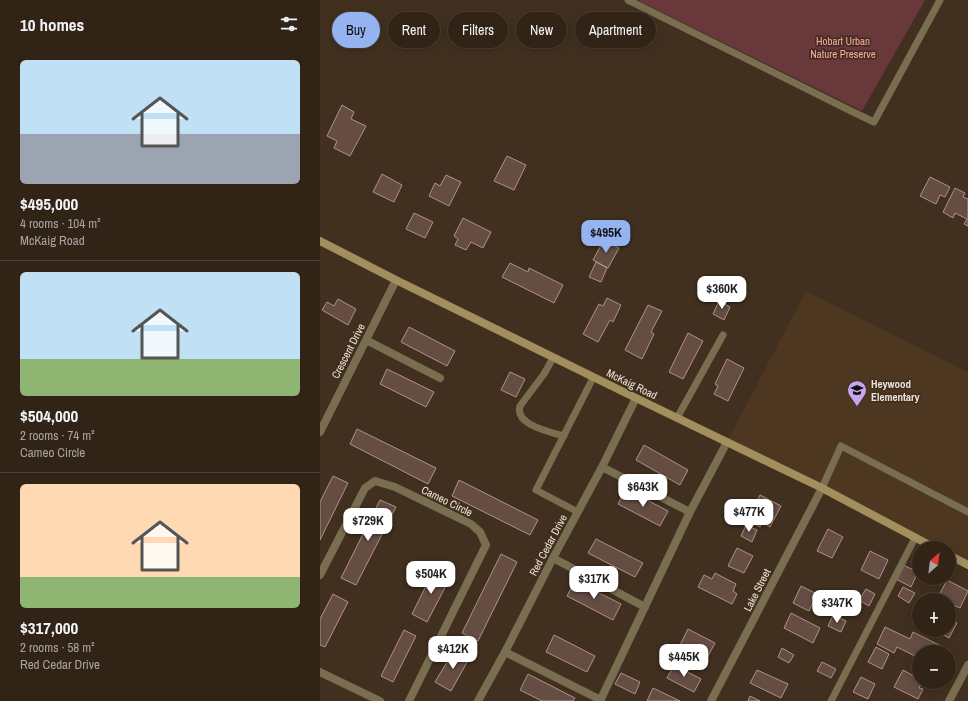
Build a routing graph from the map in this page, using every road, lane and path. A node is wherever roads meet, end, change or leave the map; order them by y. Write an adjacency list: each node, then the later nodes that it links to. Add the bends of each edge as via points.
1 (628, 0): 2 (lane, via 874,122)
2 (940, 0)
3 (320, 241): 4 (street, McKaig Road)
4 (396, 280): 6 (street, Crescent Drive); 7 (street, McKaig Road)
5 (723, 335): 11 (lane)
6 (366, 340): 8 (street); 12 (street, Crescent Drive)
7 (553, 358): 9 (street, McKaig Road); 13 (lane, via 519,410 525,421 544,431)
8 (440, 378)
9 (593, 378): 10 (street, McKaig Road); 13 (lane)
10 (636, 398): 11 (street, McKaig Road); 15 (street, Red Cedar Drive)
11 (677, 418): 14 (street, McKaig Road)
12 (320, 432)
13 (564, 436): 17 (lane, via 536,490)
14 (727, 442): 16 (street, McKaig Road); 18 (street)
15 (602, 467): 17 (street, Red Cedar Drive); 18 (street)
16 (822, 488): 19 (lane, via 841,446); 20 (street, McKaig Road); 34 (street, Lake Street)
17 (578, 512): 22 (street, Red Cedar Drive)
18 (690, 512): 26 (street)
19 (968, 512)
20 (915, 538): 21 (street, McKaig Road); 35 (lane)
21 (921, 541)
22 (552, 558): 26 (street); 27 (street, Red Cedar Drive)
23 (956, 559): 24 (street)
24 (968, 565)
25 (320, 575): 31 (street, Cameo Circle, via 365,488 375,481 395,487 471,524 480,532 486,545)
26 (646, 607): 33 (street)
27 (505, 652): 32 (street, Red Cedar Drive); 33 (street)
28 (968, 665): 36 (street)
29 (320, 672): 30 (street)
30 (380, 701)
31 (409, 701)
32 (478, 701)
33 (600, 701)
34 (711, 701)
35 (831, 701)
36 (949, 701)

